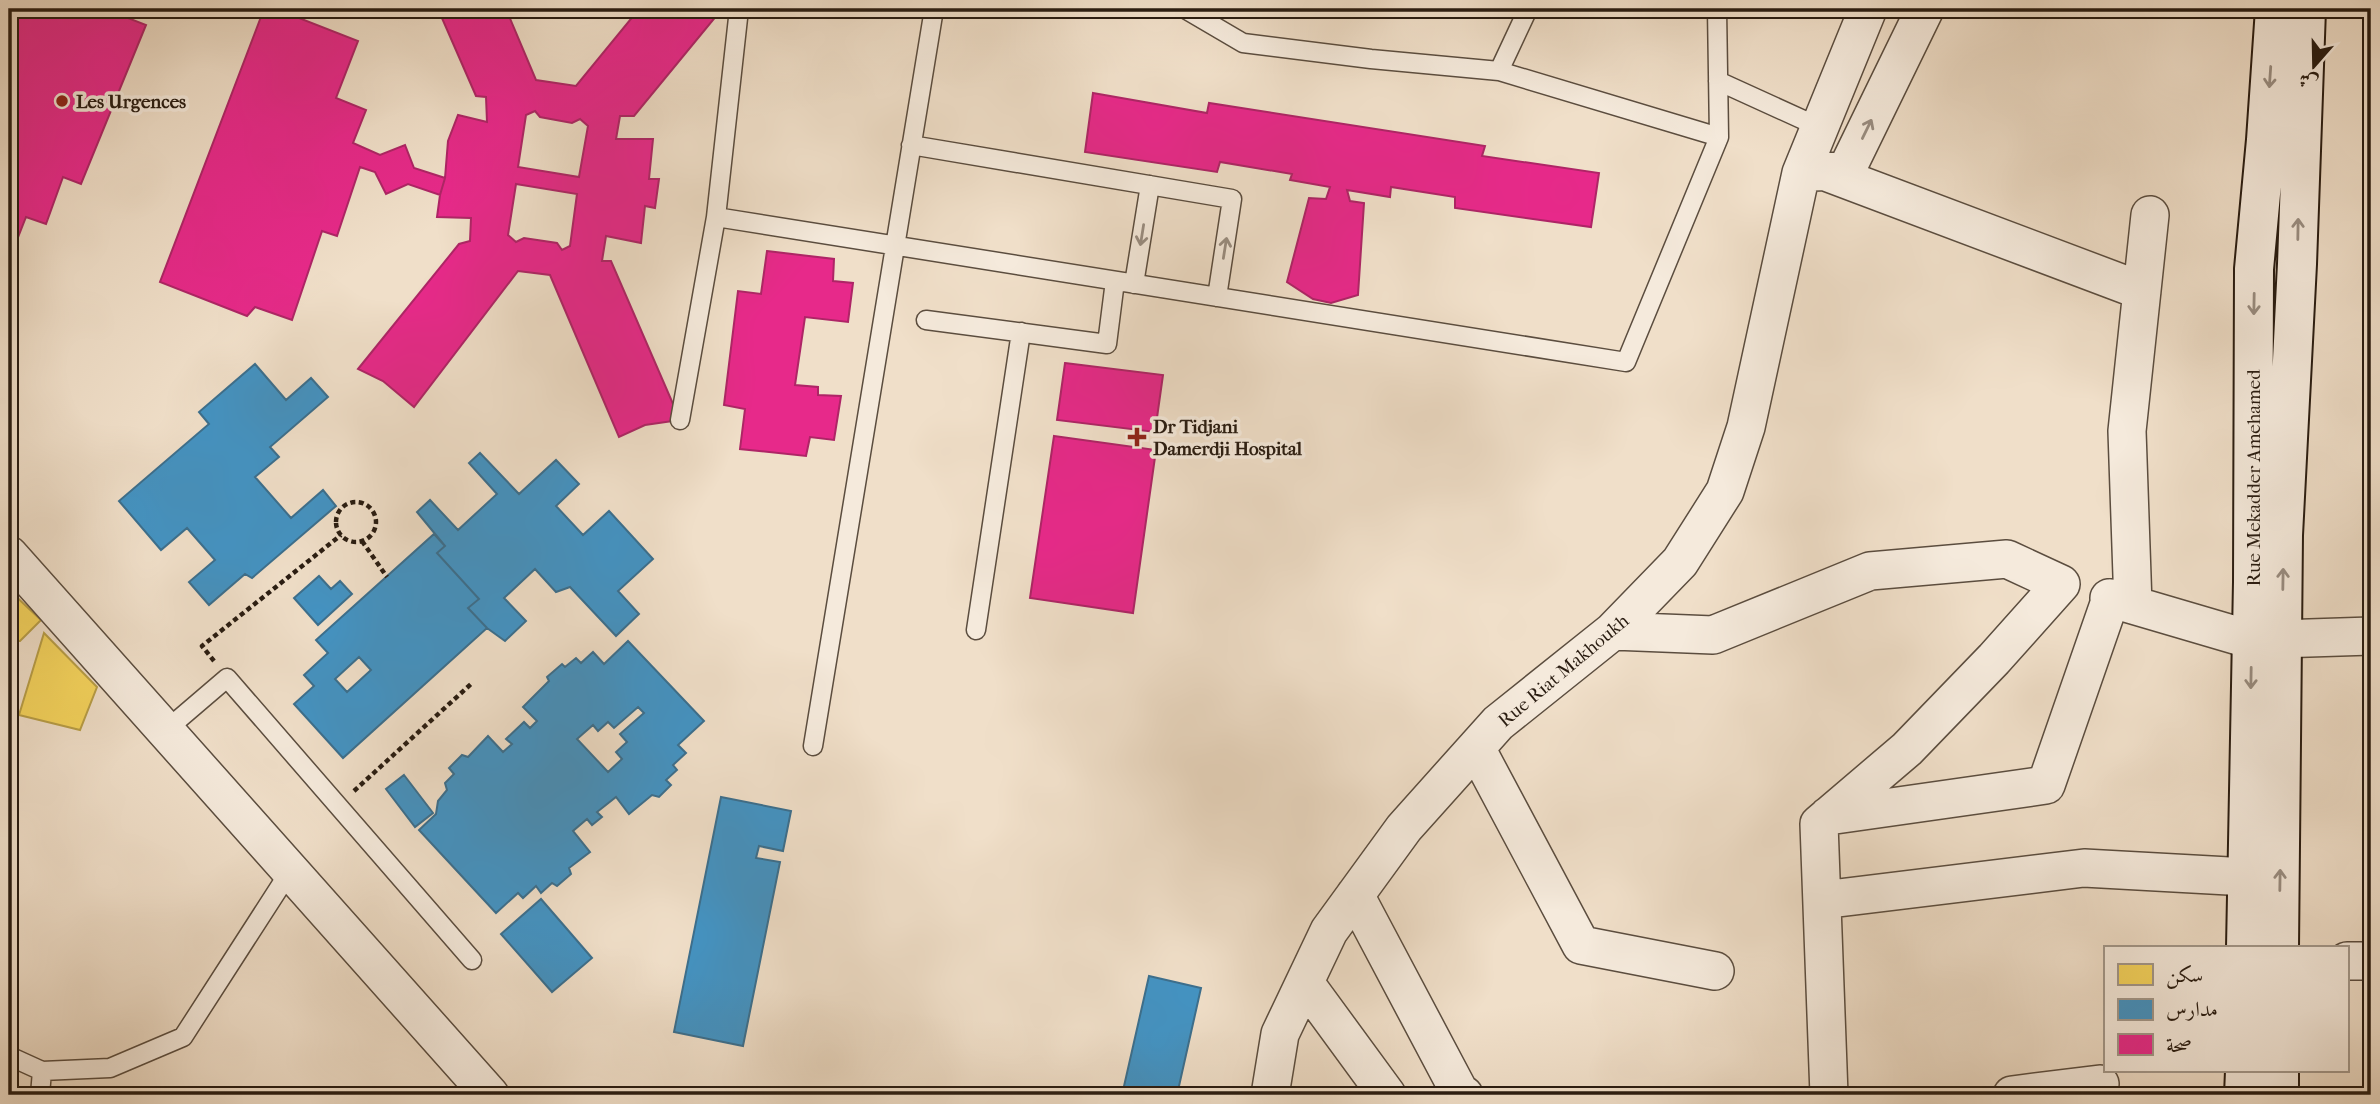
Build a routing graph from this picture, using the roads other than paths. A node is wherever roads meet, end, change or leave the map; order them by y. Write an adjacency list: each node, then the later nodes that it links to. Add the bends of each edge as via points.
1 (739, 9): 19 (lane)
2 (934, 9): 15 (lane)
3 (1185, 9): 11 (lane, via 1243,43)
4 (1528, 9): 11 (lane)
5 (1717, 9): 12 (lane)
6 (1925, 9): 10 (street)
7 (2275, 9): 34 (main road, Rue Mekadder Amehamed, one-way to 34, via 2254,269)
8 (2306, 9): 34 (main road, Rue Mekadder Amehamed, one-way to 8, via 2283,535)
9 (1865, 17): 10 (street, Rue Riat Makhoukh); 13 (street, Rue Riat Makhoukh)
10 (1908, 45): 16 (street, one-way to 10, via 1846,171)
11 (1499, 71): 14 (lane)
12 (1718, 82): 13 (lane); 14 (lane)
13 (1819, 127): 16 (street, Rue Riat Makhoukh)
14 (1719, 137): 24 (lane, via 1626,362)
15 (911, 145): 17 (lane); 20 (lane)
16 (1813, 172): 23 (street); 32 (street, Rue Riat Makhoukh, via 1725,491 1680,562)
17 (1150, 185): 22 (lane, one-way to 22); 24 (lane, one-way to 17, via 1233,199)
18 (2150, 215): 23 (street)
19 (716, 216): 20 (lane); 27 (lane)
20 (894, 246): 21 (lane); 36 (lane)
21 (1115, 281): 22 (lane); 26 (lane, via 1107,344)
22 (1134, 284): 24 (lane)
23 (2142, 291): 30 (street, via 2127,430)
24 (1217, 297)
25 (926, 320): 26 (lane)
26 (1021, 332): 31 (lane)
27 (680, 420)
28 (9, 555): 35 (street)
29 (2061, 584): 30 (street); 32 (street, via 2007,559 1870,571 1713,635); 38 (street, via 1907,749)
30 (2122, 602): 34 (street); 38 (street, via 2046,785)
31 (976, 630)
32 (1613, 631): 37 (street, Rue Riat Makhoukh, via 1498,723)
33 (2371, 636): 34 (street)
34 (2267, 639): 40 (main road, Rue Mekadder Amehamed, one-way to 40); 44 (main road, Rue Mekadder Amehamed, one-way to 34)
35 (165, 731): 39 (street); 45 (lane, via 227,678)
36 (813, 746)
37 (1476, 748): 41 (street, Rue Riat Makhoukh, via 1404,828); 48 (street, via 1581,945)
38 (1828, 816): 42 (street, via 1819,824)
39 (290, 871): 51 (lane, via 183,1037 110,1068); 55 (street)
40 (2247, 877): 42 (street, via 2084,868); 43 (main road, Rue Mekadder Amehamed)
41 (1355, 895): 49 (street, Rue Riat Makhoukh, via 1329,931); 59 (street)
42 (1822, 900): 60 (street)
43 (2246, 946)
44 (2279, 946)
45 (472, 960)
46 (2348, 961): 47 (street)
47 (2371, 961)
48 (1715, 971)
49 (1304, 983): 57 (street, Rue Riat Makhoukh, via 1280,1034); 58 (street)
50 (9, 1056): 51 (lane)
51 (42, 1071): 56 (lane)
52 (2245, 1072): 62 (main road)
53 (2278, 1072): 63 (main road)
54 (2100, 1084): 61 (street)
55 (482, 1093)
56 (40, 1095)
57 (1270, 1095)
58 (1387, 1095)
59 (1464, 1095)
60 (1829, 1095)
61 (2012, 1095)
62 (2244, 1095)
63 (2278, 1095)

